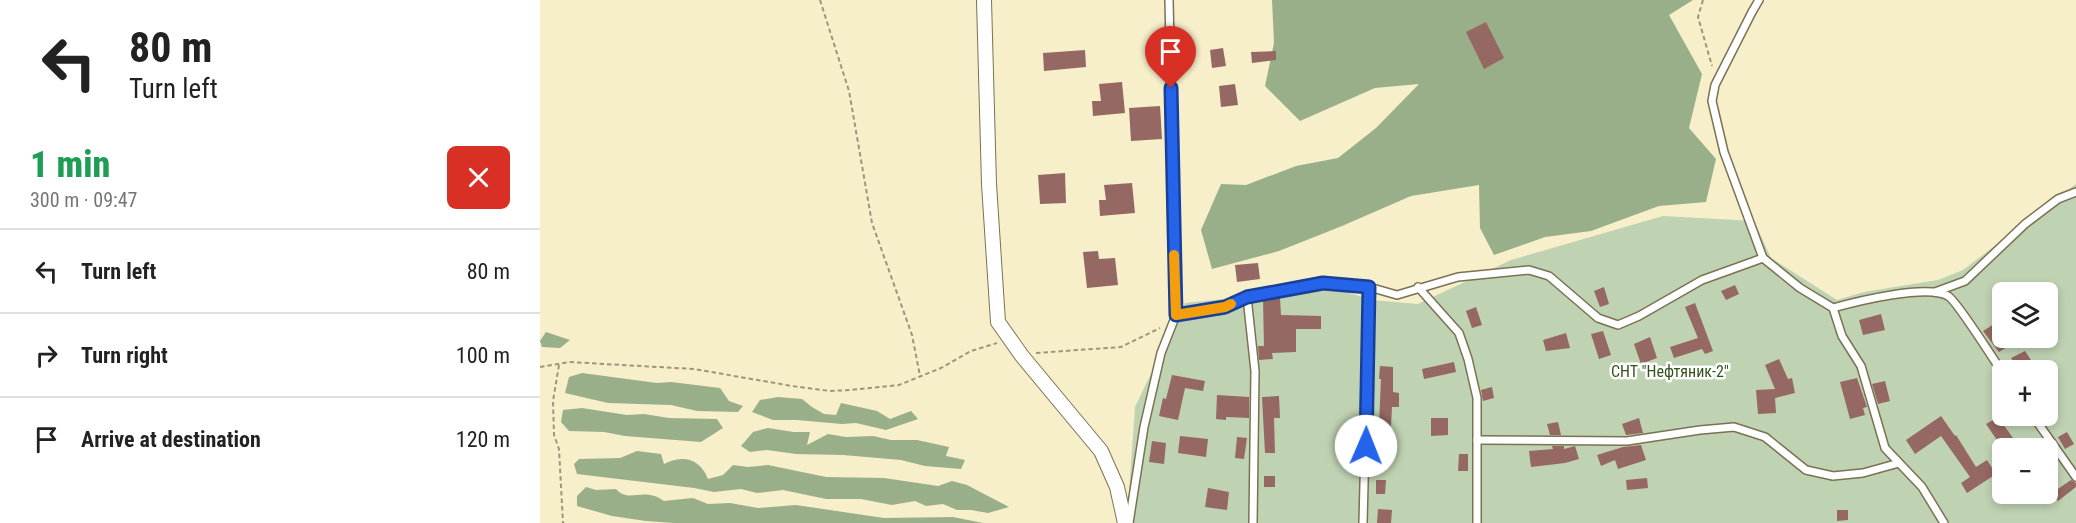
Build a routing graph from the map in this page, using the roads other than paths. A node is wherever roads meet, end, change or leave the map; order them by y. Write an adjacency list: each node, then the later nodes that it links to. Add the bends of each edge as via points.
1 (984, 0): 17 (street, via 998,322 1022,357 1101,451)
2 (1169, 0): 11 (lane)
3 (1759, 0): 5 (lane, via 1717,82 1712,101 1724,152)
4 (2076, 192): 8 (lane, via 2058,199 2025,224 1965,281)
5 (1763, 258): 7 (lane, via 1702,280 1618,324 1598,318 1549,276 1528,270 1458,277); 10 (lane)
6 (1369, 287): 7 (lane, via 1397,295); 9 (lane, via 1323,283); 19 (lane)
7 (1418, 287): 14 (lane, via 1459,333 1476,398)
8 (1935, 292): 10 (lane, via 1868,299); 12 (lane, via 1950,296)
9 (1247, 297): 11 (lane, via 1225,307); 18 (lane, via 1255,371)
10 (1833, 308): 15 (lane, via 1842,336 1861,366 1886,448)
11 (1176, 315): 17 (lane, via 1156,374)
12 (1994, 360)
13 (2040, 426): 16 (lane)
14 (1477, 440): 15 (lane, via 1627,441 1734,427 1765,437 1806,470 1833,476); 20 (lane)
15 (1899, 463): 21 (lane, via 1922,487)
16 (2076, 477)
17 (1127, 523)
18 (1253, 523)
19 (1363, 523)
20 (1477, 523)
21 (1941, 523)

